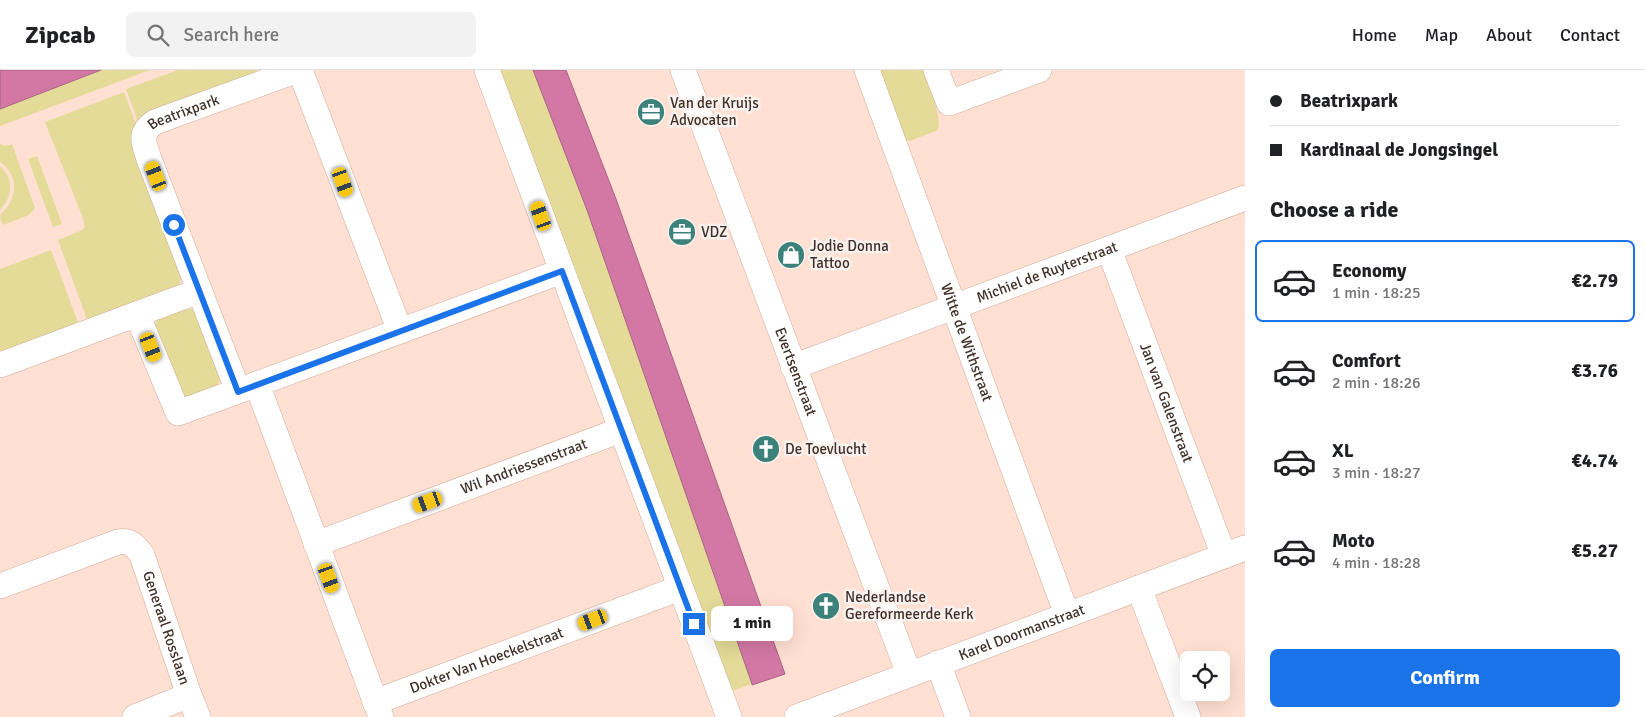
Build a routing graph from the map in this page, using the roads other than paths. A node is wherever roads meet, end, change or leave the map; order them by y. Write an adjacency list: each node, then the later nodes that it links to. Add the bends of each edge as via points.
1 (299, 70): 10 (street, Beatrixpark, via 155,122 144,133 149,159); 13 (street)
2 (487, 70): 9 (street)
3 (684, 70): 15 (street, Evertsenstraat)
4 (867, 70): 11 (street, Witte de Withstraat)
5 (936, 70): 6 (street, via 949,103)
6 (1039, 70)
7 (1245, 198): 8 (street, Michiel de Ruyterstraat)
8 (1109, 249): 11 (street, Michiel de Ruyterstraat); 19 (street, Jan van Galenstraat)
9 (562, 271): 13 (street); 17 (street)
10 (199, 291): 12 (street); 16 (street, Beatrixpark)
11 (954, 308): 15 (street, Michiel de Ruyterstraat); 23 (street, Witte de Withstraat)
12 (137, 314): 14 (street); 16 (street, via 178,413)
13 (400, 331): 16 (street)
14 (0, 365)
15 (793, 367): 25 (street, Evertsenstraat)
16 (248, 388): 18 (street, Beatrixpark)
17 (621, 430): 18 (street, Wil Andriessenstraat); 21 (street)
18 (316, 544): 27 (street, Beatrixpark)
19 (1234, 552): 22 (street, Karel Doormanstraat)
20 (0, 586): 26 (street, Generaal Rosslaan, via 118,542 131,542 142,555)
21 (680, 588): 27 (street, Dokter Van Hoeckelstraat); 29 (street)
22 (1139, 588): 23 (street, Karel Doormanstraat); 32 (street)
23 (1066, 615): 24 (street, Karel Doormanstraat)
24 (938, 663): 25 (street, Karel Doormanstraat); 31 (street)
25 (909, 674): 30 (street, Karel Doormanstraat)
26 (193, 706): 28 (street)
27 (378, 709)
28 (135, 717)
29 (728, 717)
30 (797, 717)
31 (958, 717)
32 (1188, 717)

